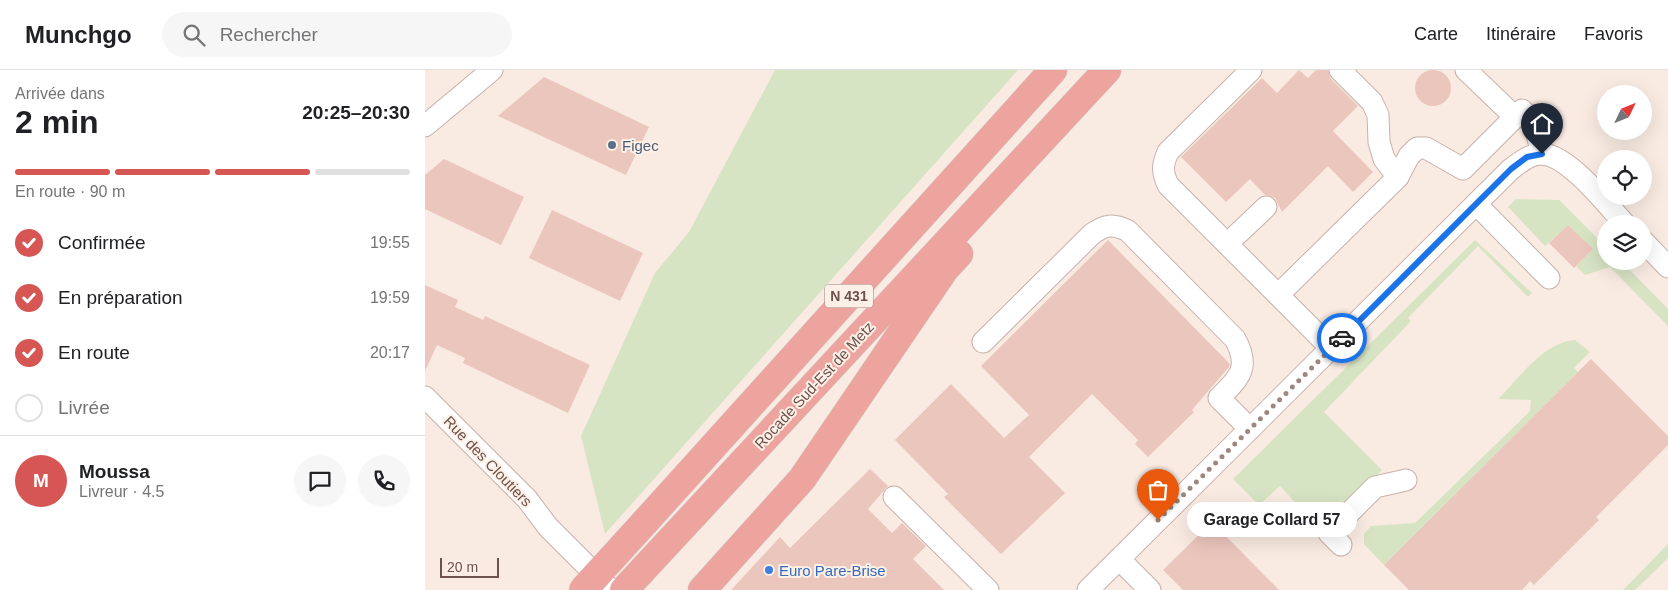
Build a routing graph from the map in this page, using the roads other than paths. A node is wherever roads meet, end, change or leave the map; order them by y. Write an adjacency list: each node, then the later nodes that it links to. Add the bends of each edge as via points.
1 (492, 70): 8 (street)
2 (1053, 70): 30 (highway, N 431, bridge)
3 (1107, 70): 9 (highway, Rocade Sud-Est de Metz / N 431)
4 (1251, 70): 15 (street, via 1168,152 1162,165 1168,185)
5 (1340, 70): 11 (street, via 1372,102 1378,115 1379,142 1384,160)
6 (1466, 70): 7 (street)
7 (1515, 117): 10 (street, via 1522,110 1534,123); 11 (street, via 1463,169 1426,148 1417,148)
8 (425, 126)
9 (1040, 142): 32 (highway, Rocade Sud-Est de Metz / N 431); 33 (highway, via 990,218 940,277 802,479)
10 (1542, 154): 12 (street, via 1527,157 1511,169); 14 (street, via 1555,157 1569,166)
11 (1397, 177): 19 (street)
12 (1476, 204): 18 (street); 21 (street)
13 (1266, 207): 15 (street)
14 (1616, 215)
15 (1227, 244): 19 (street)
16 (1652, 250): 17 (street)
17 (1668, 267)
18 (1549, 278)
19 (1278, 295): 21 (street)
20 (983, 342): 24 (street, via 1091,234 1103,226 1117,225 1128,231 1235,339 1243,365 1239,377 1219,398)
21 (1331, 348): 24 (street)
22 (425, 397): 27 (street, Rue des Cloutiers, via 527,499)
23 (425, 418): 27 (street, Rue des Cloutiers, via 497,489)
24 (1250, 429): 29 (street)
25 (1406, 480): 28 (street, via 1375,487 1329,533)
26 (894, 497): 34 (street)
27 (549, 527): 31 (street, Rue des Cloutiers)
28 (1341, 545)
29 (1119, 559): 35 (street); 36 (street)
30 (583, 590)
31 (611, 590)
32 (624, 590)
33 (702, 590)
34 (988, 590)
35 (1088, 590)
36 (1150, 590)

